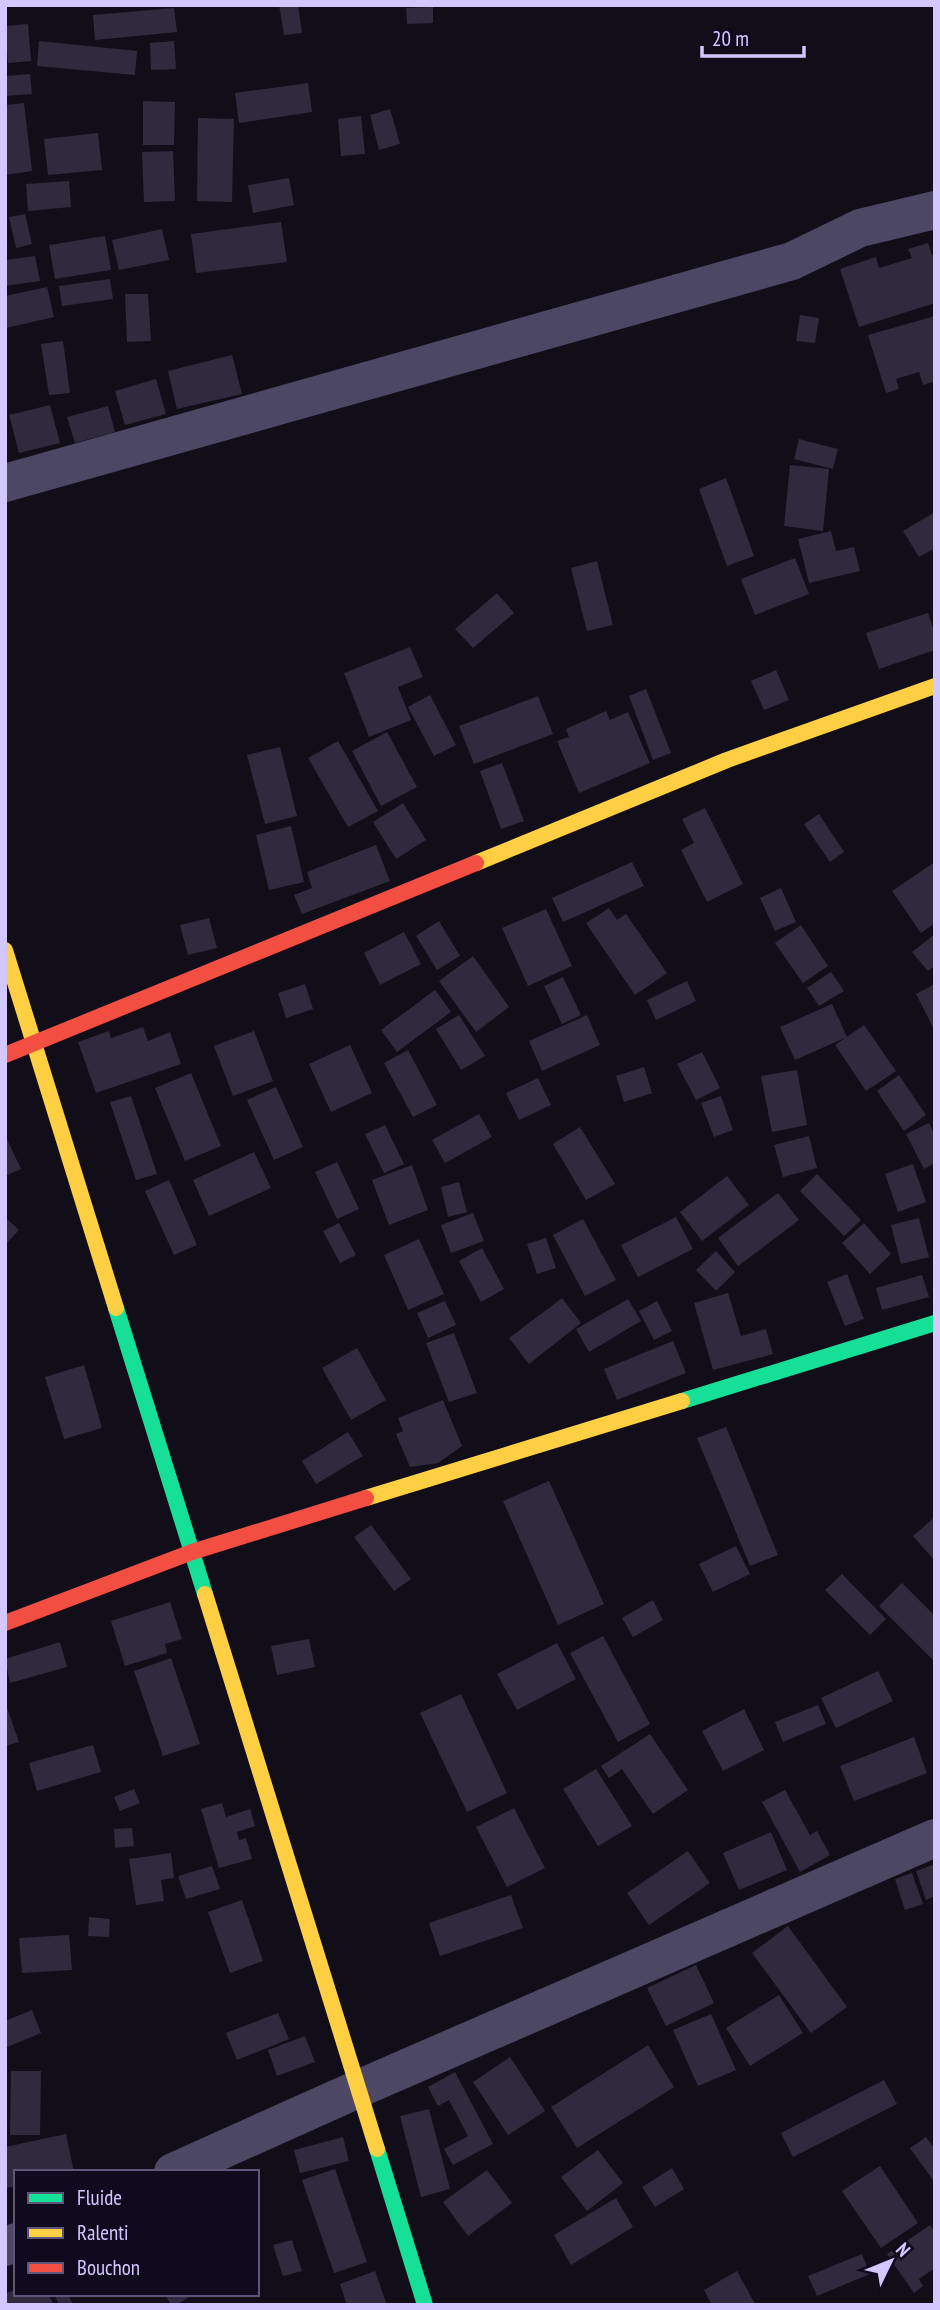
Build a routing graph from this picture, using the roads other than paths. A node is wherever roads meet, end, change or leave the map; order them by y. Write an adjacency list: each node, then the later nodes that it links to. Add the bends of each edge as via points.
1 (935, 210): 2 (street, via 860,229 792,261)
2 (5, 483)
3 (935, 686): 5 (street, via 715,765)
4 (5, 950): 5 (street)
5 (34, 1042): 6 (street); 8 (street)
6 (5, 1055)
7 (935, 1324): 8 (street)
8 (192, 1552): 9 (street); 11 (street)
9 (5, 1623)
10 (935, 1838): 11 (street)
11 (358, 2088): 12 (street); 13 (street)
12 (177, 2170)
13 (425, 2305)

